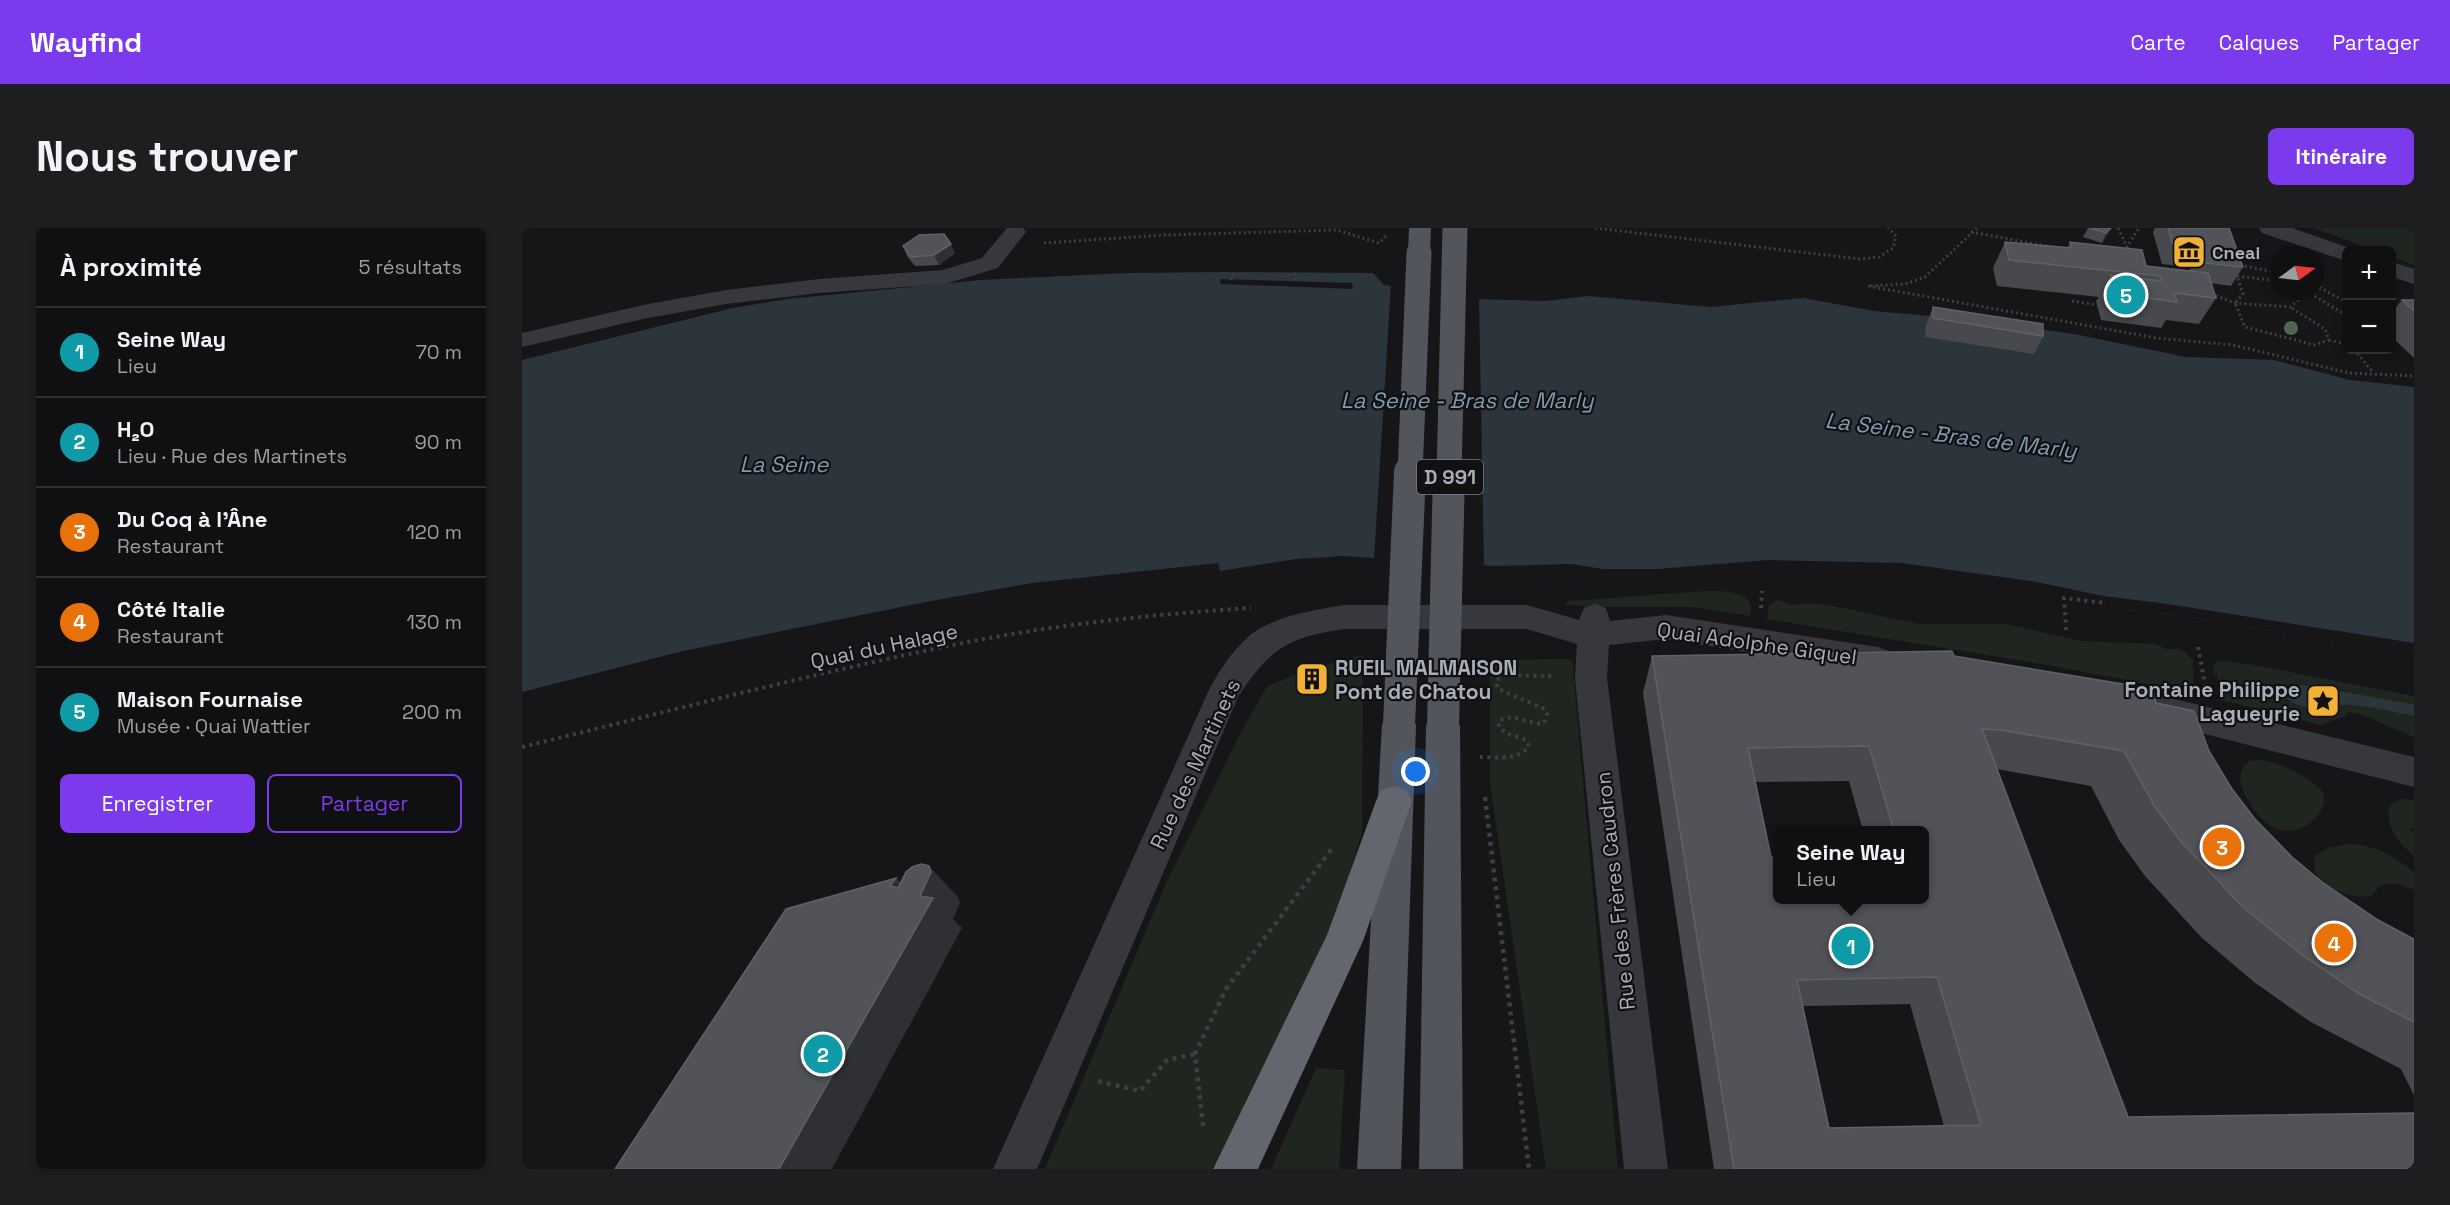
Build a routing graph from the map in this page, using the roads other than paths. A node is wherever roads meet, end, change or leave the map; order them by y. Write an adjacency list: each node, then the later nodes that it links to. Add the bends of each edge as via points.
1 (1420, 228): 13 (main road, D 991, bridge)
2 (1455, 228): 17 (main road, D 991, bridge, via 1443,726)
3 (2270, 228): 5 (street)
4 (1010, 239): 8 (street, via 990,263 945,277 726,297)
5 (2342, 253)
6 (2396, 271): 7 (street)
7 (2414, 277)
8 (522, 340)
9 (1594, 625): 10 (street, Quai Adolphe Giquel, via 1666,627); 14 (street, Rue des Martinets, via 1527,617 1345,617 1315,621 1261,644 1224,692); 18 (street, Rue des Frères Caudron, via 1591,678)
10 (1906, 665)
11 (2126, 701): 12 (street)
12 (2414, 772)
13 (1394, 801): 15 (highway, via 1344,941); 16 (main road, D 991)
14 (1015, 1169)
15 (1235, 1169)
16 (1379, 1169)
17 (1442, 1169)
18 (1646, 1169)

